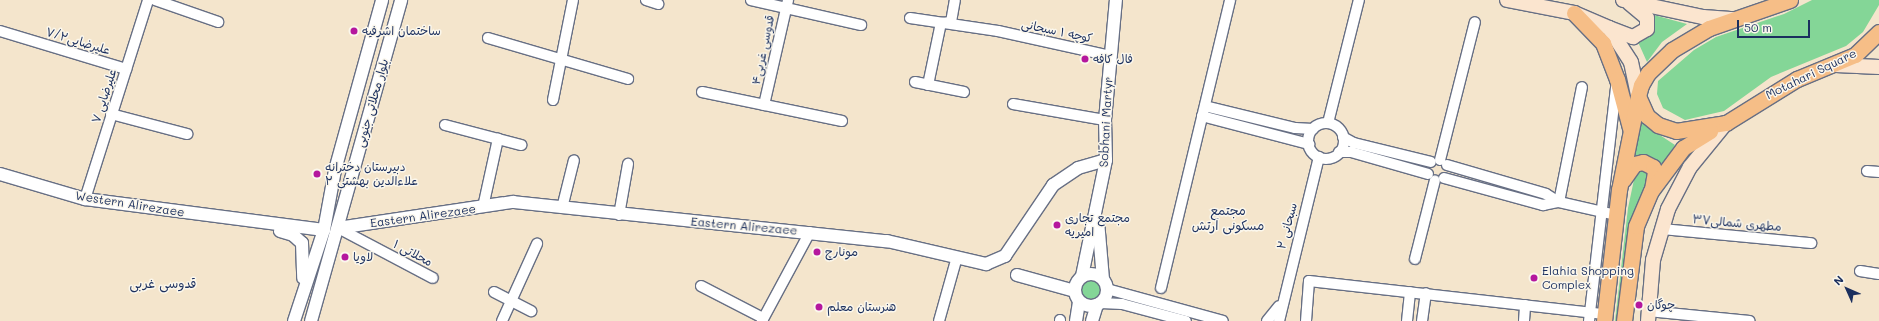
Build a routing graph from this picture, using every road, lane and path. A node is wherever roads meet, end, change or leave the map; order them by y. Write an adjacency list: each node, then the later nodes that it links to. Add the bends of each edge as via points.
1 (148, 0): 34 (street, ۷ علیرضایی)
2 (155, 0): 21 (street)
3 (382, 0): 85 (street, بلوار محلاتی جنوبی, via 336,170)
4 (401, 0): 83 (street, بلوار محلاتی جنوبی)
5 (573, 0): 31 (street)
6 (646, 0): 16 (street)
7 (751, 0): 17 (street)
8 (955, 0): 23 (street, via 951,22)
9 (1116, 0): 28 (street, Sobhani Martyr)
10 (1124, 0): 28 (street, Sobhani Martyr, via 1119,30)
11 (1230, 0): 46 (street)
12 (1359, 0): 51 (street)
13 (1507, 0): 18 (main road)
14 (1624, 0): 20 (main road, via 1697,16); 25 (main road, via 1647,18 1647,29 1633,36)
15 (1790, 0): 20 (main road)
16 (658, 4)
17 (787, 4): 24 (street); 45 (street, قدوسی غربی۴)
18 (1574, 13): 25 (main road); 36 (main road, via 1603,42)
19 (910, 18): 23 (street, کوچه ۱ سبحانی)
20 (1735, 19): 42 (main road, via 1709,28 1672,50 1648,73)
21 (218, 22)
22 (1475, 22): 65 (street)
23 (941, 23): 30 (street, کوچه ۱ سبحانی, via 998,32); 38 (street)
24 (861, 25)
25 (1609, 28): 42 (main road, via 1631,62)
26 (0, 31): 34 (street, علیرضایی۷/۲)
27 (1879, 32): 32 (main road, Motahari Square, via 1854,55)
28 (1113, 36): 30 (street, Sobhani Martyr)
29 (488, 38): 31 (street)
30 (1111, 56): 49 (street, Sobhani Martyr)
31 (562, 58): 35 (street); 43 (street)
32 (1836, 65): 33 (main road); 52 (main road, Motahari Square, via 1797,79)
33 (1879, 66)
34 (126, 69): 47 (street, ۷ علیرضایی)
35 (628, 79)
36 (1617, 79): 55 (main road); 79 (street)
37 (915, 82): 38 (street)
38 (928, 85): 41 (street)
39 (1582, 88): 75 (street)
40 (702, 92): 45 (street)
41 (964, 92)
42 (1638, 96): 52 (main road, Motahari Square, via 1647,116 1667,130 1686,132); 55 (main road)
43 (553, 100)
44 (1013, 104): 49 (street)
45 (764, 105): 50 (street)
46 (1205, 106): 48 (street); 54 (street, via 1295,128)
47 (111, 114): 56 (street); 74 (street, ۷ علیرضایی)
48 (1202, 116): 59 (street); 98 (street)
49 (1105, 120): 64 (street, Sobhani Martyr)
50 (842, 121)
51 (1328, 123): 54 (street); 57 (street, via 1338,127)
52 (1726, 123): 73 (main road, via 1684,148); 84 (main road, via 1690,167 1668,209)
53 (445, 125): 58 (street)
54 (1313, 129): 59 (street)
55 (1631, 132): 72 (main road)
56 (187, 134)
57 (1343, 137): 61 (street); 65 (street, via 1354,143)
58 (498, 139): 60 (street); 76 (street)
59 (1308, 144): 62 (street)
60 (521, 145)
61 (1339, 152): 62 (street, via 1329,158); 70 (street, via 1352,152)
62 (1319, 157): 105 (street, سبحانی ۲)
63 (574, 160): 77 (street)
64 (1106, 160): 78 (street, Sobhani Martyr); 89 (street, Eastern Alirezaee, via 1078,168 1053,185 1005,256 986,264)
65 (1439, 162): 70 (street); 70 (street); 71 (street)
66 (628, 164): 80 (street)
67 (1867, 171): 68 (street)
68 (1879, 172)
69 (0, 174): 74 (street, Western Alirezaee)
70 (1436, 178): 71 (street); 90 (street)
71 (1507, 189): 75 (street, via 1546,194)
72 (1619, 190): 73 (main road, via 1628,171 1643,162 1655,172); 81 (main road)
73 (1651, 191): 126 (main road, via 1636,226)
74 (85, 199): 82 (street, Western Alirezaee)
75 (1559, 202): 79 (street)
76 (483, 207): 77 (street, Eastern Alirezaee, via 514,202); 83 (street, Eastern Alirezaee)
77 (562, 208): 80 (street, Eastern Alirezaee)
78 (1097, 208): 94 (street, Sobhani Martyr); 96 (street, Sobhani Martyr)
79 (1601, 212): 81 (street); 110 (street)
80 (619, 215): 86 (street, Eastern Alirezaee)
81 (1616, 215): 110 (main road)
82 (238, 220): 85 (street, Western Alirezaee); 99 (street, Western Alirezaee, via 298,238 304,250)
83 (338, 228): 95 (street, ۱ محلاتی); 113 (street, بلوار محلاتی جنوبی)
84 (1662, 229): 87 (street, مطهرى شمالى۳۷); 109 (main road, via 1654,260)
85 (324, 230): 99 (street, بلوار محلاتی جنوبی)
86 (810, 232): 89 (street, Eastern Alirezaee, via 887,241); 111 (street)
87 (1811, 243)
88 (537, 244): 104 (street)
89 (957, 257): 115 (street)
90 (1415, 259)
91 (1860, 271): 92 (street)
92 (1879, 274)
93 (1017, 275): 103 (street)
94 (1082, 276): 96 (street, via 1093,274); 103 (street)
95 (433, 278)
96 (1105, 284): 106 (street); 119 (street)
97 (701, 286): 111 (street)
98 (1161, 288)
99 (303, 291): 112 (street, بلوار محلاتی جنوبی)
100 (494, 292): 104 (street)
101 (1410, 292): 102 (street); 122 (street, via 1309,281); 123 (street)
102 (1426, 293): 107 (street); 124 (street)
103 (1077, 296): 106 (street, via 1088,306); 116 (street)
104 (512, 300): 108 (street); 114 (street)
105 (1281, 302): 120 (street); 121 (street)
106 (1099, 304): 117 (street); 118 (street, via 1122,304)
107 (1525, 305): 110 (street); 125 (street)
108 (532, 310)
109 (1648, 316): 127 (street)
110 (1597, 317)
111 (762, 320)
112 (294, 321)
113 (311, 321)
114 (502, 321)
115 (939, 321)
116 (1076, 321)
117 (1092, 321)
118 (1186, 321)
119 (1223, 321)
120 (1268, 321)
121 (1279, 321)
122 (1306, 321)
123 (1407, 321)
124 (1422, 321)
125 (1524, 321)
126 (1624, 321)
127 (1750, 321)

